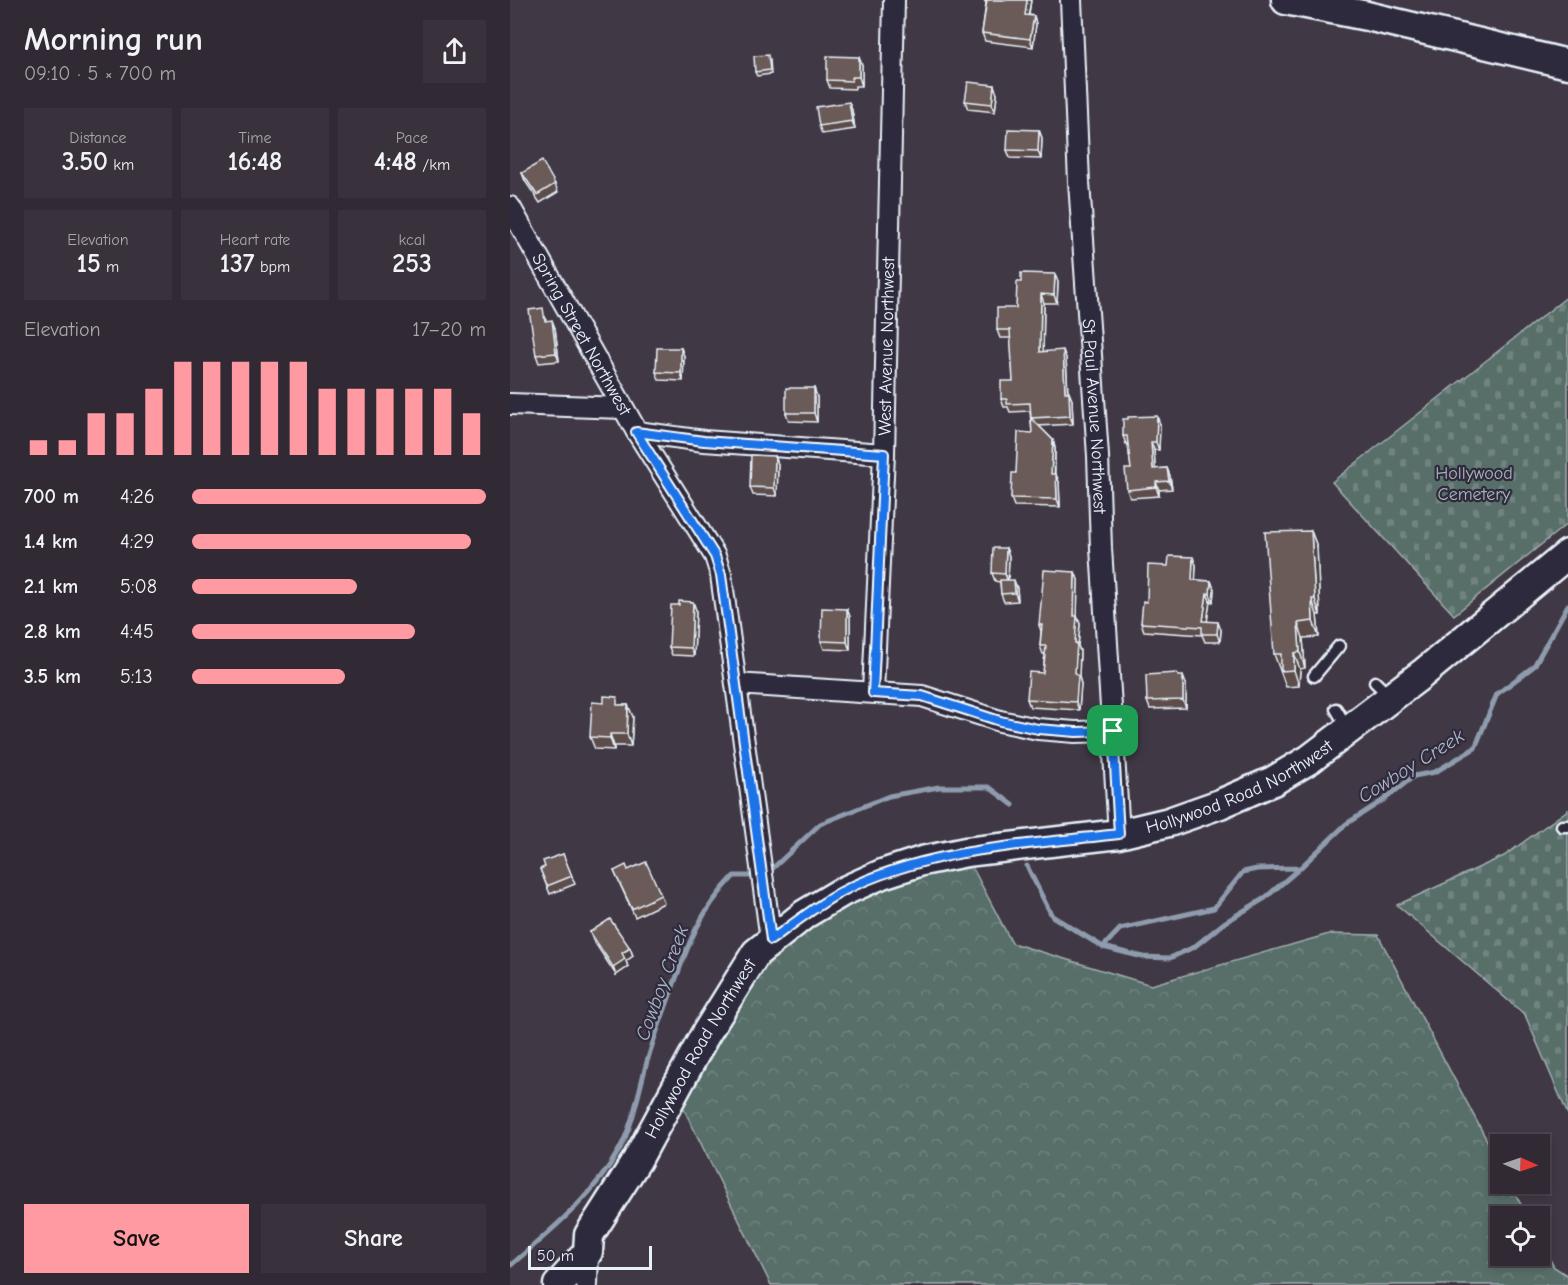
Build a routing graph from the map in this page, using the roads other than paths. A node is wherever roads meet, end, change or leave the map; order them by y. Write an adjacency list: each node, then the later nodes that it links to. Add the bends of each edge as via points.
1 (894, 0): 9 (street, West Avenue Northwest)
2 (1071, 0): 15 (street, St Paul Avenue Northwest)
3 (1286, 0): 4 (street)
4 (1568, 64)
5 (511, 211): 7 (street, Spring Street Northwest)
6 (510, 404): 7 (street)
7 (623, 408): 8 (street, Spring Street Northwest)
8 (636, 432): 9 (street); 13 (street, Spring Street Northwest, via 715,556)
9 (884, 454): 14 (street, West Avenue Northwest)
10 (1568, 554): 16 (street, Hollywood Road Northwest, via 1342,719 1310,759 1273,781 1220,804)
11 (1339, 646): 12 (lane)
12 (1314, 676)
13 (736, 684): 14 (street); 17 (street, Spring Street Northwest)
14 (873, 693): 15 (street, via 922,696 1038,729)
15 (1113, 731): 16 (street, St Paul Avenue Northwest)
16 (1119, 834): 17 (street, Hollywood Road Northwest, via 922,861 842,892)
17 (771, 940): 18 (street, Hollywood Road Northwest, via 756,954 705,1035 637,1160 589,1235)
18 (588, 1252): 19 (street, Hollywood Road Northwest); 20 (street)
19 (558, 1285)
20 (588, 1285)

